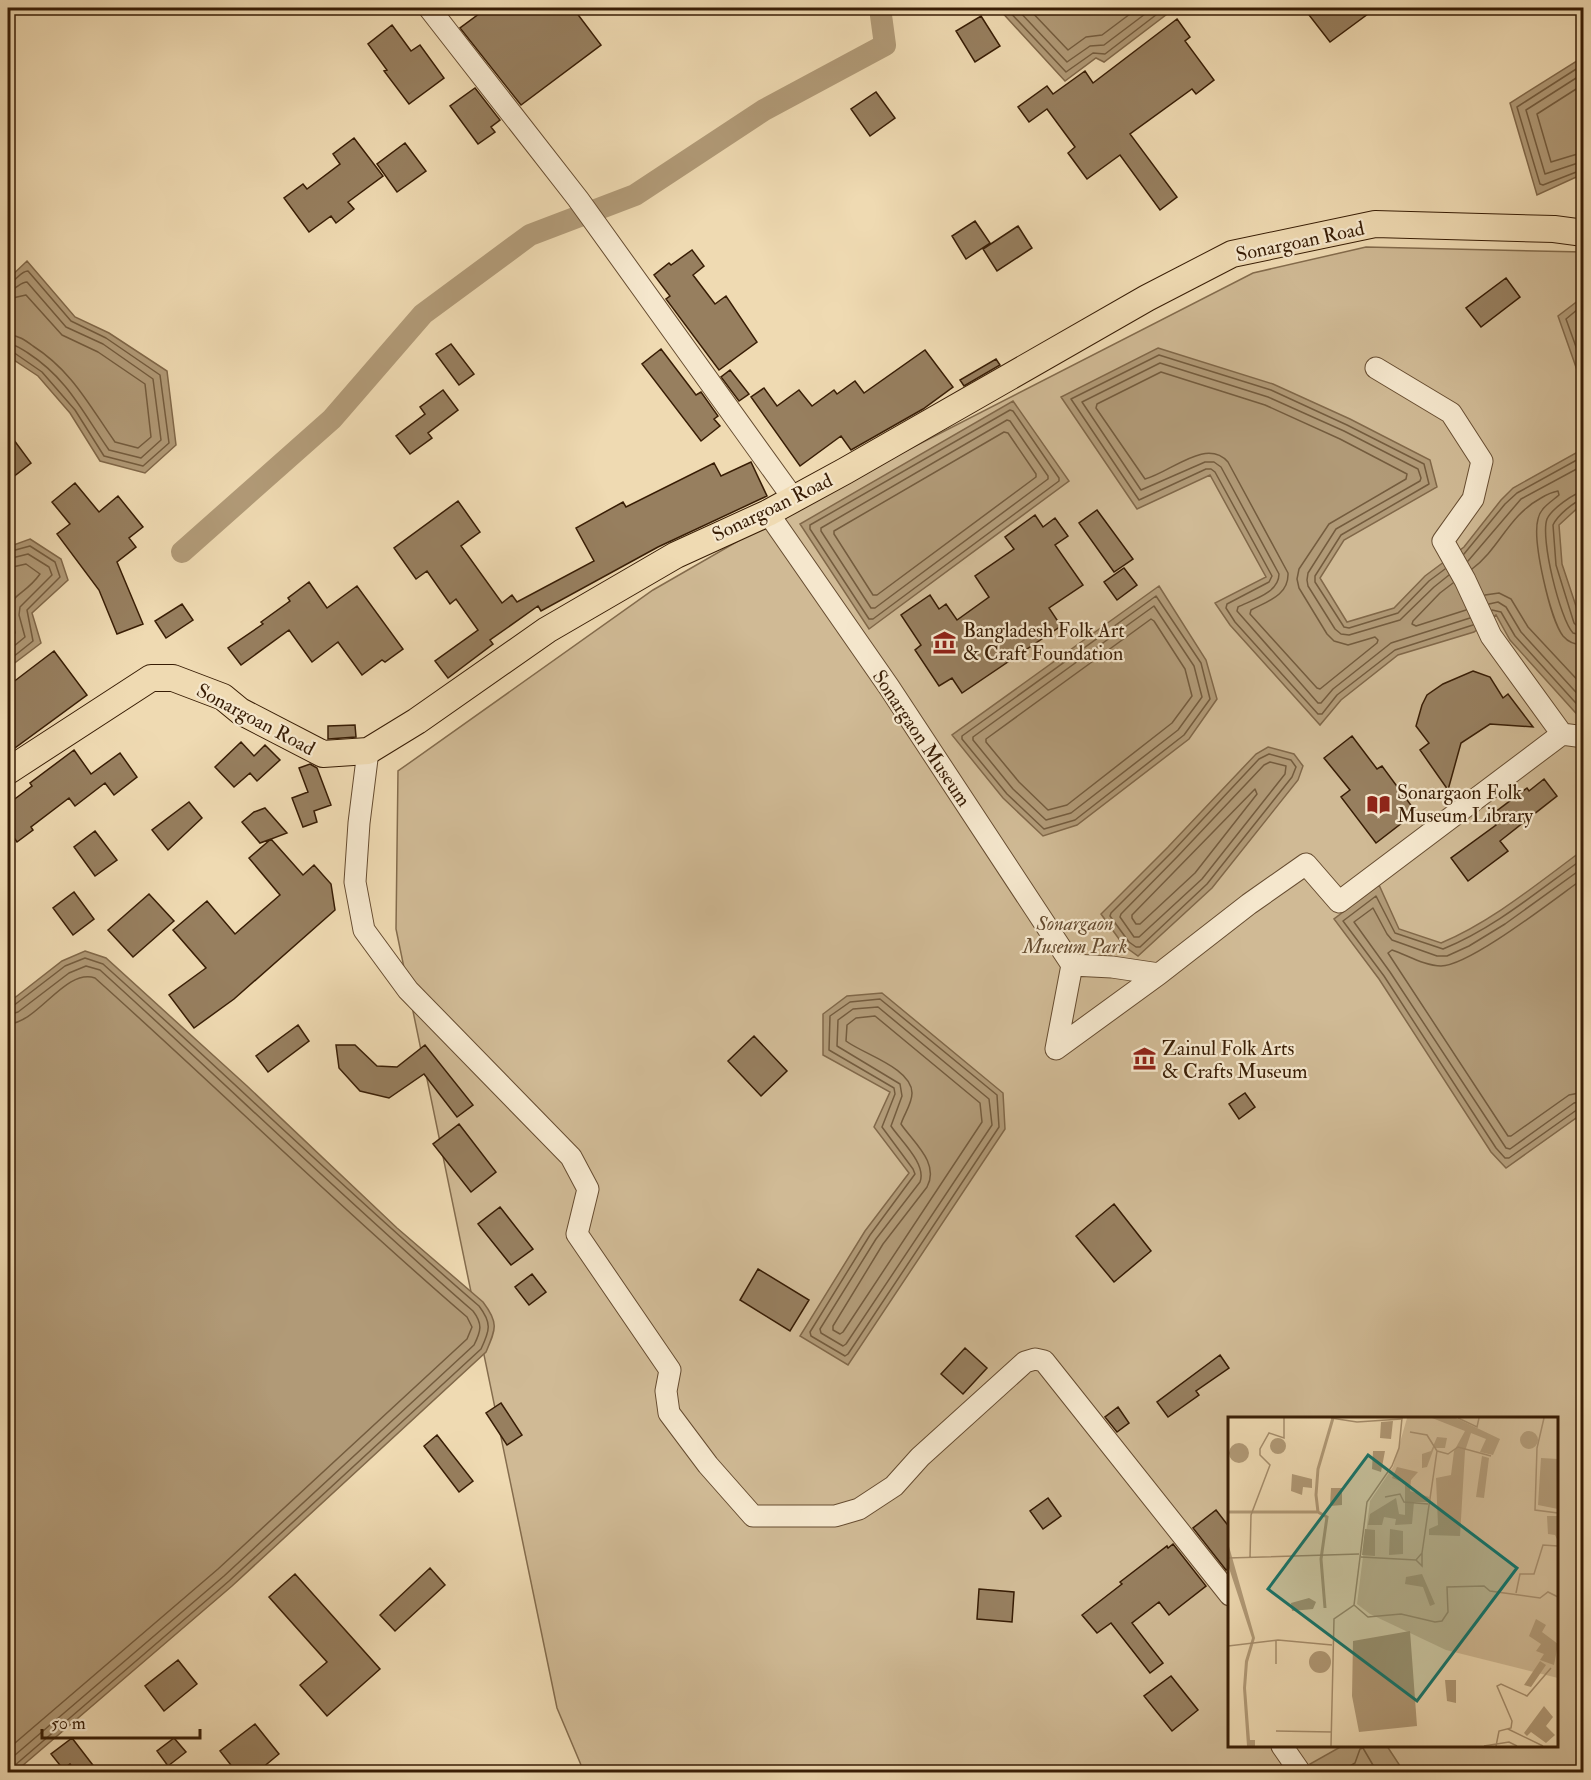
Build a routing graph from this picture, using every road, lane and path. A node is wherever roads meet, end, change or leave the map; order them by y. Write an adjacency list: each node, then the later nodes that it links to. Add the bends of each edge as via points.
1 (429, 8): 4 (street, via 578,199)
2 (1584, 232): 4 (main road, Sonargoan Road, via 1375,225 1232,254)
3 (1376, 368): 6 (street, via 1451,413 1482,461 1473,499 1443,541 1491,636)
4 (793, 498): 5 (main road, Sonargoan Road)
5 (768, 513): 8 (main road, Sonargoan Road, via 675,555 547,630); 10 (street, Sonargaon Museum, via 889,687)
6 (1562, 734): 7 (street); 11 (street, via 1339,902 1306,864)
7 (1584, 737)
8 (368, 752): 9 (main road, Sonargoan Road, via 323,754 240,711 223,697 173,678 152,678); 12 (street, via 355,882 364,930 408,990 571,1157 588,1189 577,1234 670,1370 666,1391 669,1413 753,1516 835,1516 859,1509 894,1486 920,1457 1025,1362 1035,1359 1044,1361)
9 (8, 771)
10 (1072, 965): 11 (street); 11 (street, via 1056,1049)
11 (1159, 974)
12 (1228, 1592)
13 (1283, 1747): 14 (street)
14 (1300, 1773)

